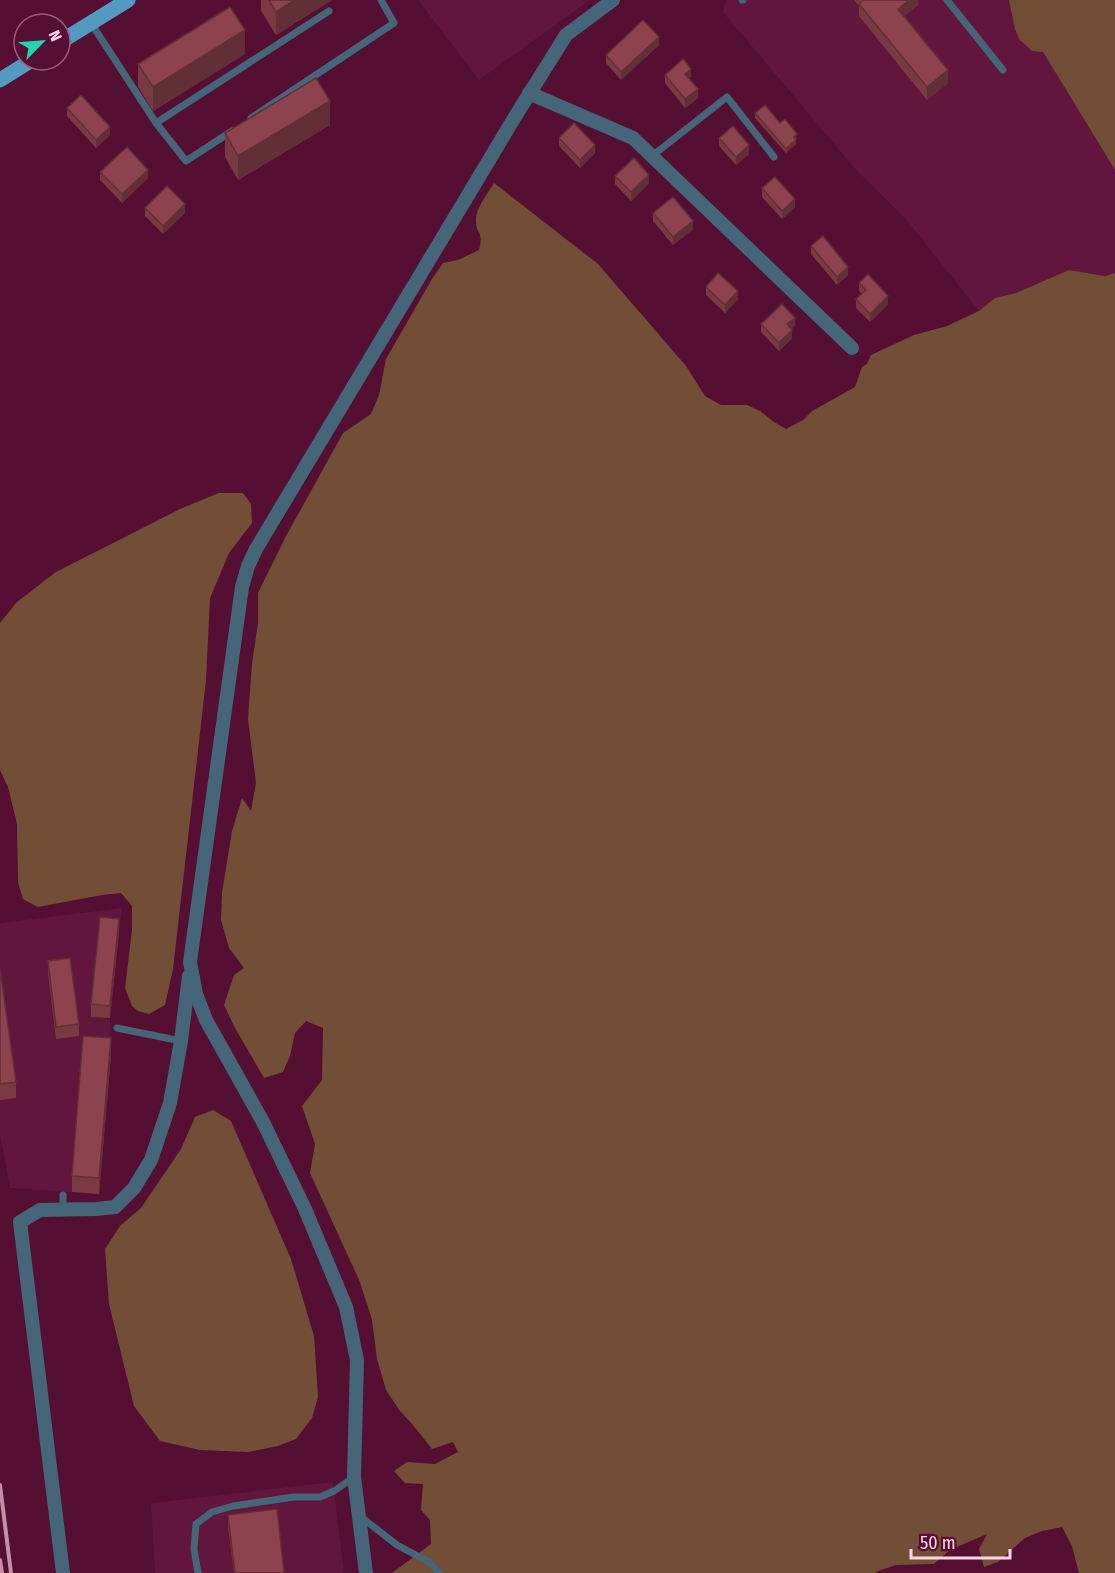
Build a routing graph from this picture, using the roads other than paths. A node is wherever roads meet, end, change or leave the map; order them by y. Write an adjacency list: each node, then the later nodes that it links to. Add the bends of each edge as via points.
1 (128, 0): 6 (main road)
2 (381, 0): 12 (lane, via 394,23)
3 (613, 0): 11 (street, via 566,34)
4 (947, 0): 8 (lane)
5 (329, 11): 13 (lane)
6 (91, 23): 7 (main road); 13 (lane)
7 (72, 35)
8 (1003, 70)
9 (13, 72): 10 (main road)
10 (0, 80)
11 (529, 93): 15 (street, via 633,138); 18 (street, via 248,566 228,681)
12 (245, 122)
13 (156, 123): 14 (lane, via 186,161)
14 (235, 128)
15 (652, 156): 16 (lane, via 727,97); 17 (street)
16 (774, 157)
17 (852, 348)
18 (190, 962): 20 (street); 21 (street, via 206,1020 263,1122 346,1307 357,1360)
19 (117, 1028): 20 (lane)
20 (181, 1041): 23 (street, via 170,1103 151,1160 134,1188 115,1207 96,1209 63,1202 20,1222)
21 (354, 1477): 22 (street); 24 (lane, via 321,1497 294,1497 212,1512 196,1524 194,1549)
22 (359, 1516): 25 (street); 26 (lane, via 397,1545 429,1562)
23 (63, 1573)
24 (198, 1573)
25 (366, 1573)
26 (439, 1573)

